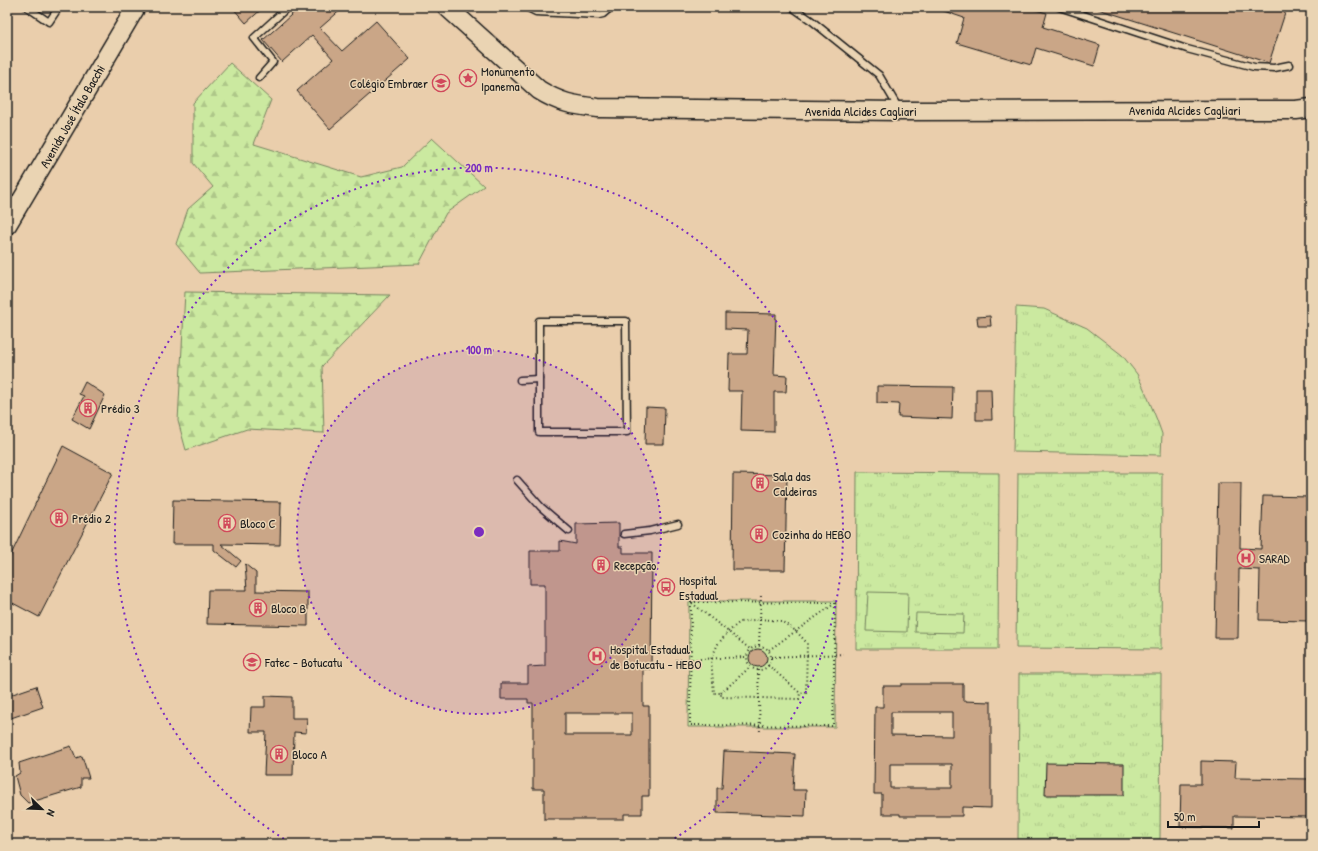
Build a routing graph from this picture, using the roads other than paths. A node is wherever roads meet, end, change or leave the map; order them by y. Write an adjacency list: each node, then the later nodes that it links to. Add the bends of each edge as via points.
1 (27, 7): 2 (lane, via 49,22)
2 (59, 7)
3 (136, 7): 14 (main road, Avenida José Ítalo Bacchi)
4 (288, 7): 11 (lane, via 254,38 274,62)
5 (447, 7): 13 (main road, Avenida Alcides Cagliari, via 539,90 569,104 598,108)
6 (526, 7): 9 (lane, via 536,12 599,15)
7 (792, 7): 13 (lane, via 879,75)
8 (1059, 7): 10 (lane, via 1187,49 1254,67 1274,68)
9 (610, 8)
10 (1289, 65)
11 (259, 78)
12 (1311, 108): 13 (main road, Avenida Alcides Cagliari)
13 (900, 111)
14 (7, 225)
15 (539, 379): 15 (lane, via 540,432 627,432 626,321 539,322); 16 (lane)
16 (520, 380)
17 (518, 480): 19 (lane, via 541,508)
18 (678, 524): 20 (lane, via 650,532)
19 (569, 531)
20 (624, 534)

